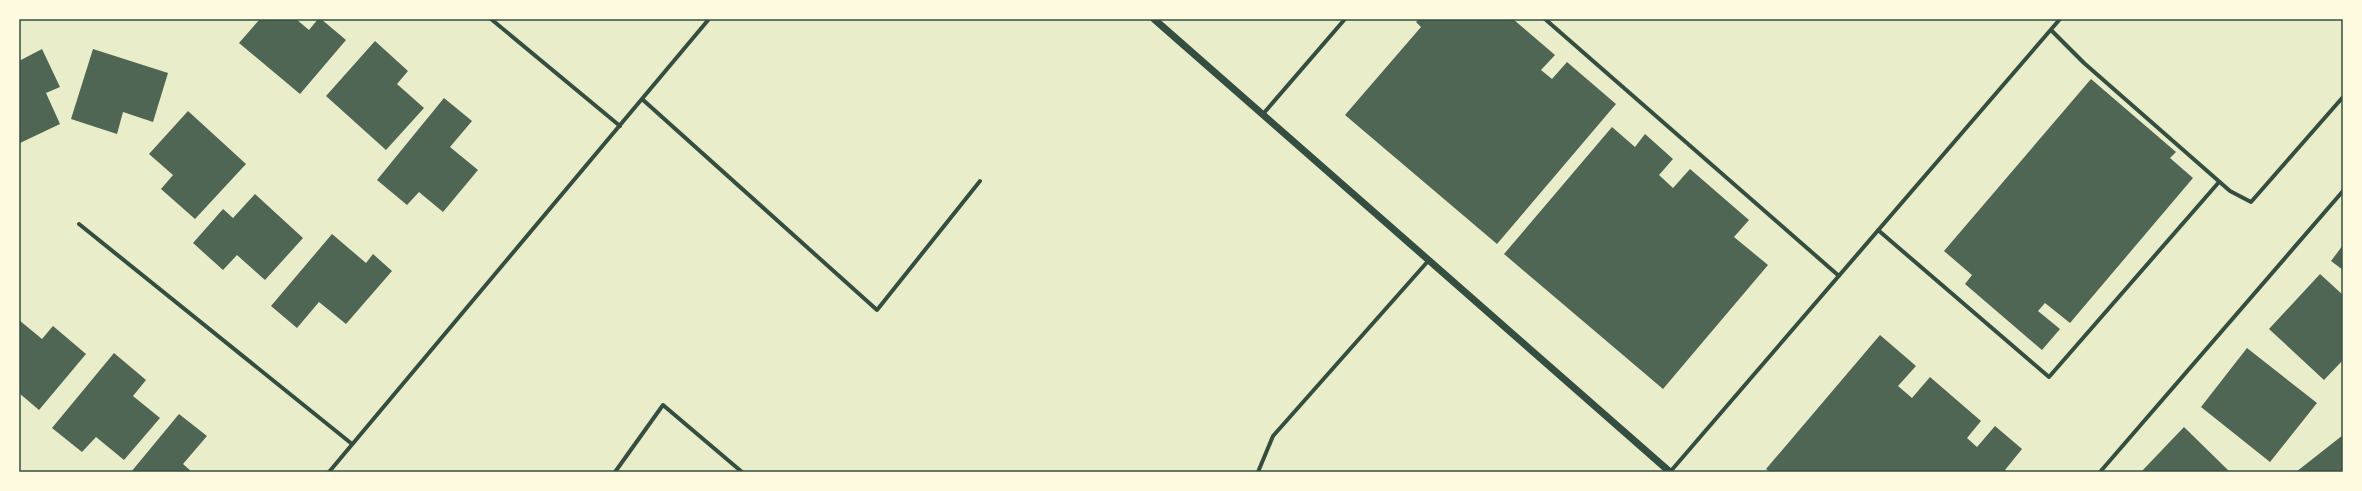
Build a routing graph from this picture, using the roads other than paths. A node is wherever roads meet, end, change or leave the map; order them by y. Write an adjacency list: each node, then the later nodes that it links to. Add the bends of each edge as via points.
1 (491, 19): 11 (street)
2 (709, 19): 9 (street)
3 (1154, 19): 10 (street)
4 (1345, 19): 10 (street)
5 (1546, 19): 18 (street)
6 (2060, 19): 7 (street)
7 (2051, 30): 13 (street); 16 (street)
8 (2343, 97): 13 (street, via 2251,202)
9 (642, 100): 11 (street); 12 (street, via 877,310)
10 (1263, 114): 17 (street)
11 (620, 126): 19 (street)
12 (980, 181)
13 (2219, 182): 16 (street, via 2049,377)
14 (2343, 191): 25 (street)
15 (79, 224): 19 (street)
16 (1878, 230): 18 (street)
17 (1428, 260): 23 (street, via 1273,436); 24 (street)
18 (1839, 276): 24 (street)
19 (352, 444): 20 (street)
20 (329, 472)
21 (615, 472): 22 (street, via 663,405)
22 (742, 472)
23 (1258, 472)
24 (1670, 472)
25 (2100, 472)

